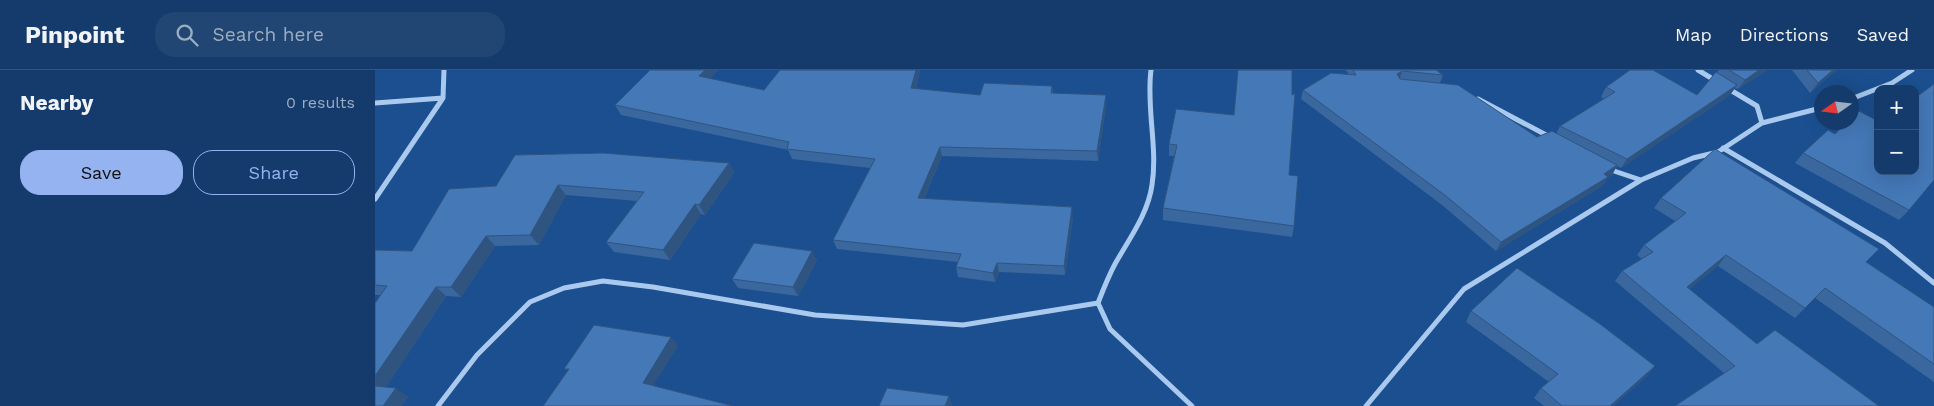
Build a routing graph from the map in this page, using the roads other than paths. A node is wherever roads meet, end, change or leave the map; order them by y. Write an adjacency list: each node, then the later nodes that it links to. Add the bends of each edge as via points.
1 (445, 70): 7 (street)
2 (1151, 70): 17 (street, via 1148,89 1153,127 1152,184 1144,215 1115,265)
3 (1698, 70): 10 (street, via 1757,106)
4 (1912, 70): 6 (street, via 1892,83)
5 (1472, 96): 11 (street)
6 (1859, 96)
7 (443, 98): 8 (street); 15 (street)
8 (375, 103)
9 (1814, 110): 10 (street)
10 (1761, 123): 12 (street)
11 (1559, 142)
12 (1723, 148): 14 (street); 16 (street, via 1885,243)
13 (1600, 165): 14 (street)
14 (1641, 180): 20 (street, via 1464,289)
15 (375, 199)
16 (1934, 283)
17 (1098, 303): 18 (street, via 963,325 815,315 603,281 564,288 530,302 477,355); 19 (street, via 1110,329)
18 (438, 406)
19 (1192, 406)
20 (1367, 406)

